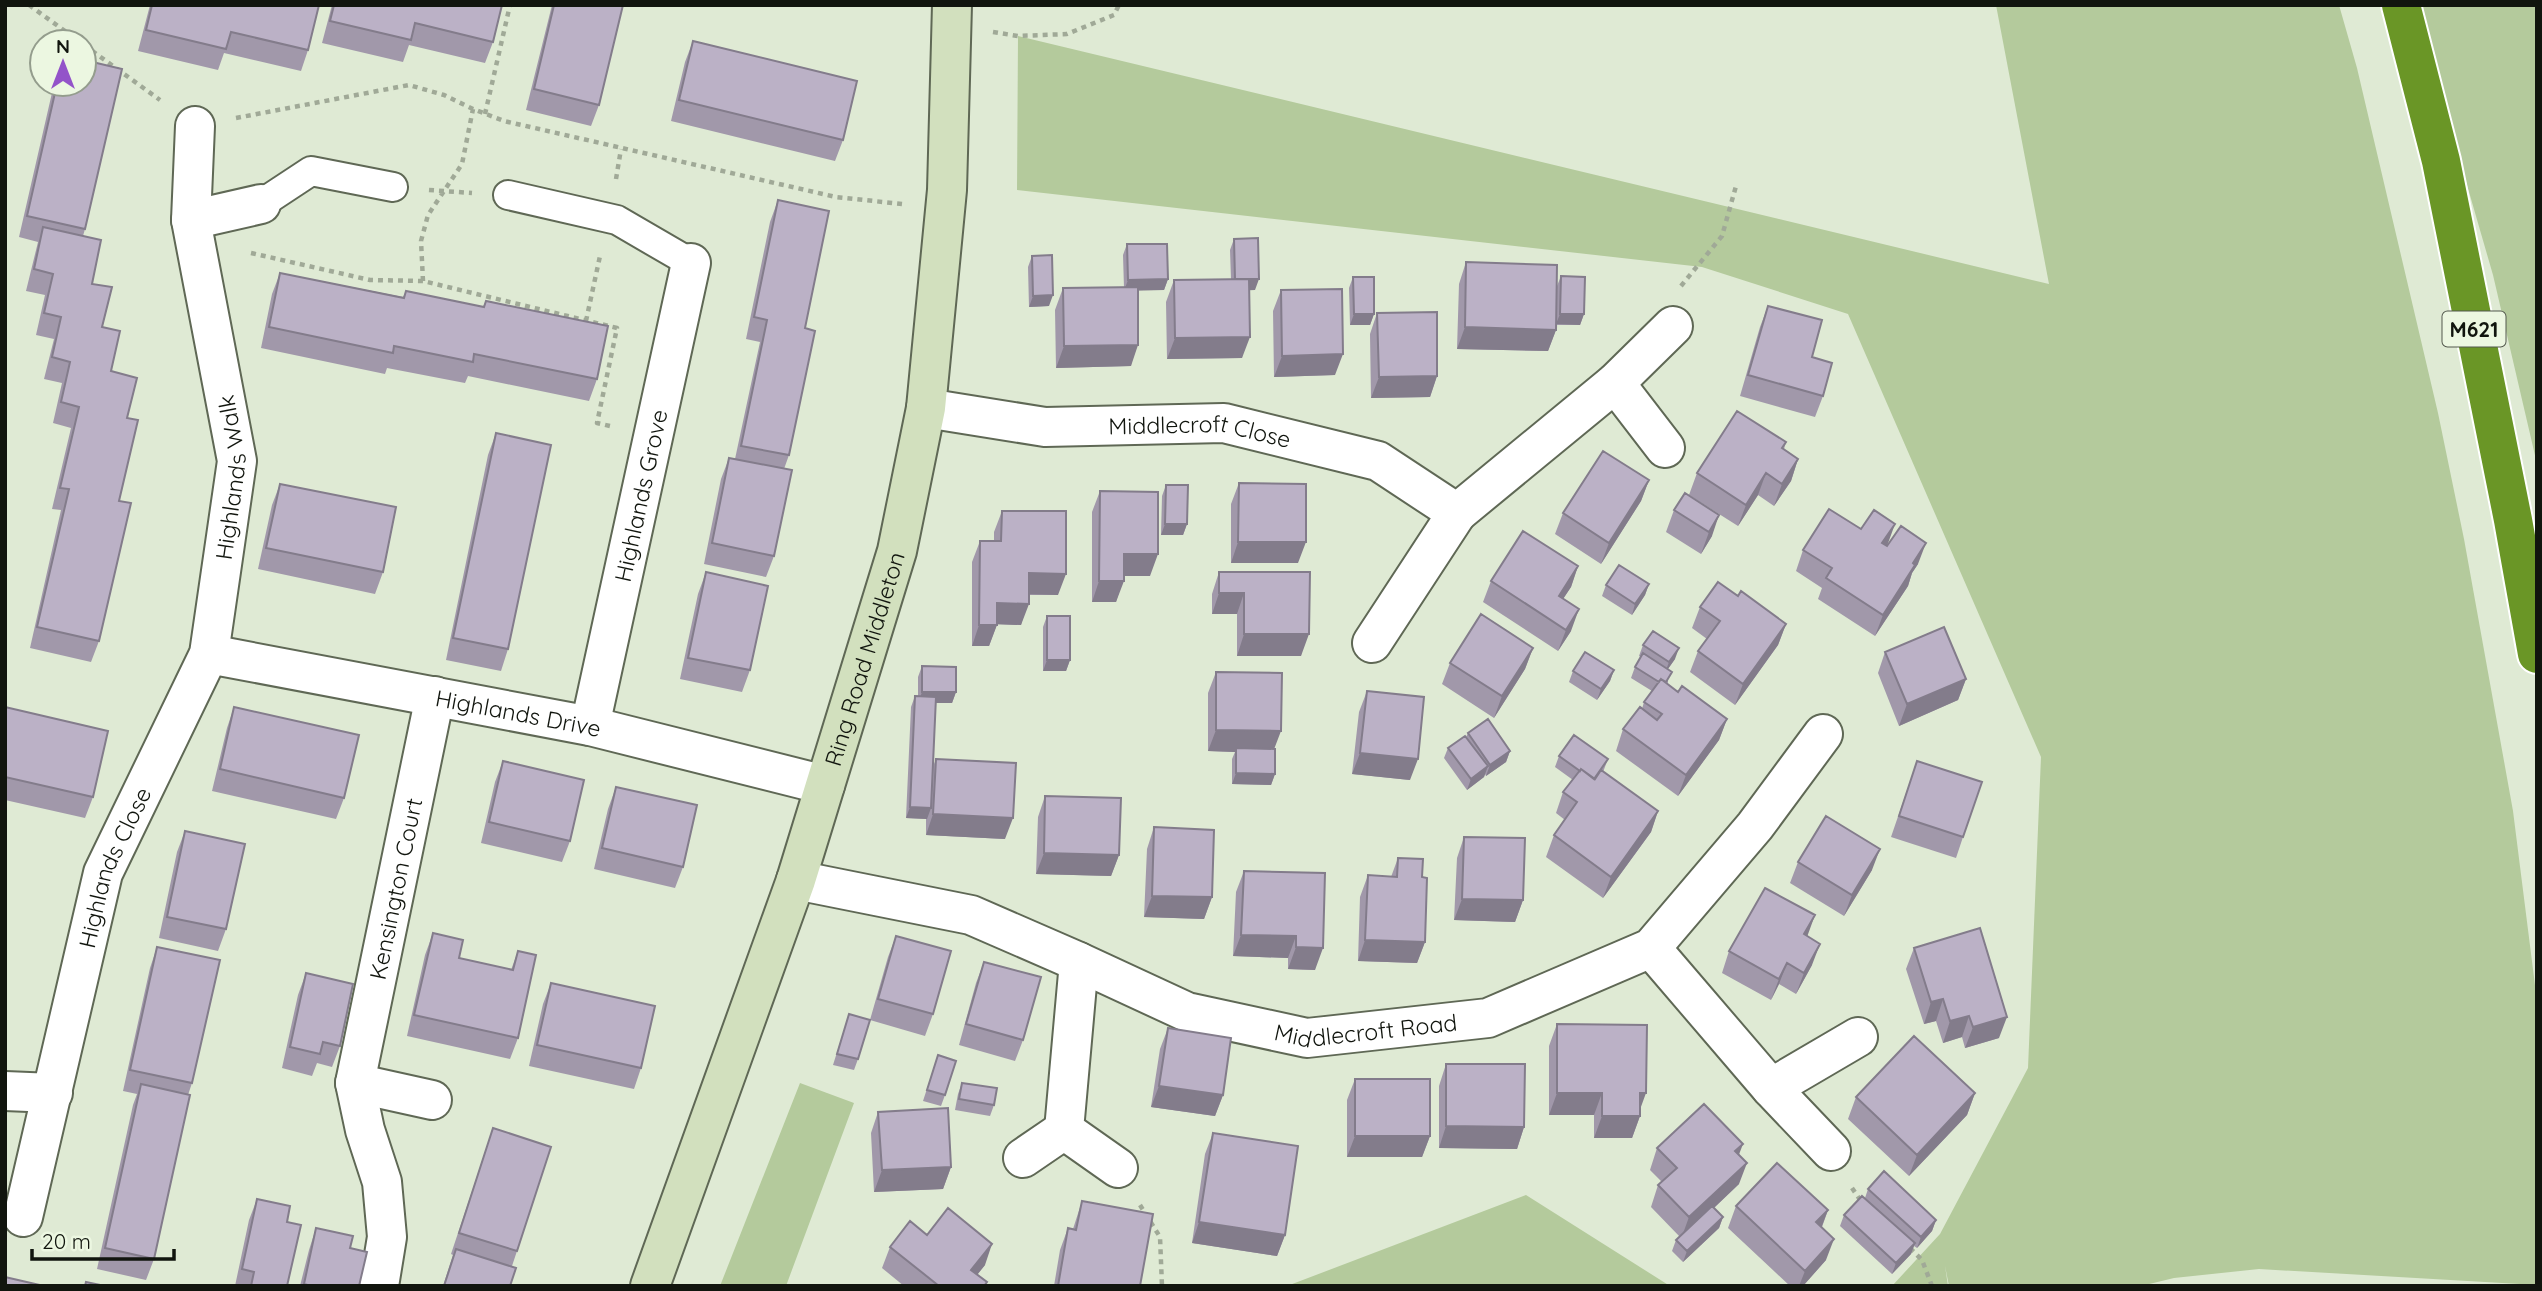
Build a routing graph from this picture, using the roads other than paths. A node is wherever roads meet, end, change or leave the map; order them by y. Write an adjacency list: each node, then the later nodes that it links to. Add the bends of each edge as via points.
1 (2401, 5): 16 (highway, M621, via 2441,161)
2 (952, 16): 11 (street, Ring Road Middleton, via 946,208)
3 (195, 126): 7 (street, Highlands Walk)
4 (393, 187): 6 (lane, via 311,172)
5 (508, 195): 8 (lane, via 617,220)
6 (261, 204): 7 (street)
7 (193, 230): 15 (street, Highlands Walk, via 237,461)
8 (691, 263): 18 (street, Highlands Grove)
9 (1673, 326): 10 (street)
10 (1615, 383): 12 (street); 13 (street)
11 (926, 408): 13 (street, Middlecroft Close, via 1045,427 1224,423 1378,461); 20 (street, Ring Road Middleton, via 897,551)
12 (1665, 449)
13 (1457, 513): 14 (street)
14 (1373, 643)
15 (209, 654): 17 (street, Highlands Drive); 28 (street, Highlands Close, via 103,873)
16 (2537, 654)
17 (435, 696): 18 (street, Highlands Drive); 25 (street, Kensington Court)
18 (590, 726): 20 (street, Highlands Drive)
19 (1823, 734): 22 (street, Middlecroft Road, via 1755,826)
20 (825, 785): 21 (street, Ring Road Middleton)
21 (796, 880): 23 (street, Middlecroft Road, via 971,915); 36 (street, Ring Road Middleton)
22 (1651, 948): 23 (street, Middlecroft Road, via 1488,1018 1307,1038 1187,1012); 26 (street)
23 (1079, 962): 30 (street)
24 (1858, 1037): 26 (street)
25 (355, 1083): 29 (street); 35 (street, Kensington Court, via 382,1182 387,1237)
26 (1770, 1088): 31 (street)
27 (5, 1091): 28 (street)
28 (53, 1093): 34 (street, Highlands Close)
29 (432, 1100)
30 (1064, 1130): 32 (street); 33 (street)
31 (1832, 1151)
32 (1023, 1158)
33 (1118, 1168)
34 (23, 1217)
35 (379, 1286)
36 (650, 1286)

